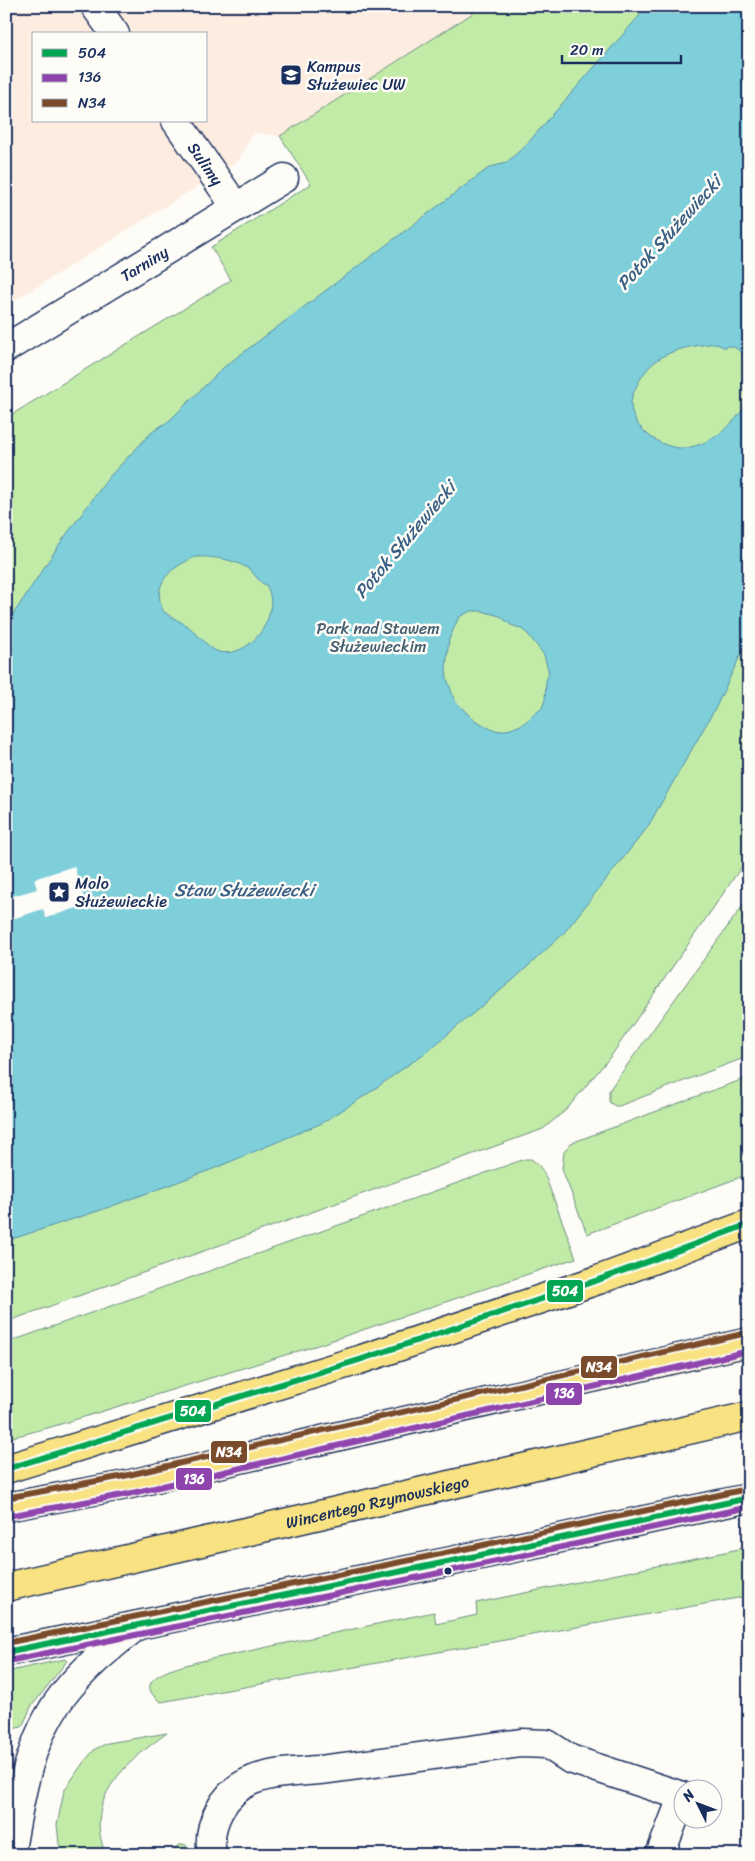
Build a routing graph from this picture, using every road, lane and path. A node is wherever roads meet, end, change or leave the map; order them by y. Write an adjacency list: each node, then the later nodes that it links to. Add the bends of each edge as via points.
1 (96, 6): 2 (street)
2 (114, 32)
3 (177, 122): 5 (street, Sulimy)
4 (284, 178): 5 (street, Tarniny)
5 (236, 207): 6 (street, Tarniny)
6 (6, 348)
7 (749, 1224): 10 (main road, via 598,1280 359,1360)
8 (749, 1342): 12 (main road, via 126,1486)
9 (749, 1416): 13 (main road, Wincentego Rzymowskiego)
10 (6, 1470)
11 (749, 1498): 14 (main road)
12 (6, 1507)
13 (6, 1587)
14 (135, 1627): 15 (main road); 18 (street, via 80,1676 51,1713 30,1763)
15 (6, 1652)
16 (672, 1794): 19 (street, via 570,1759 547,1744 528,1742 267,1775 237,1789 225,1802 216,1816 212,1832)
17 (672, 1823): 20 (street)
18 (10, 1849)
19 (212, 1855)
20 (660, 1855)

